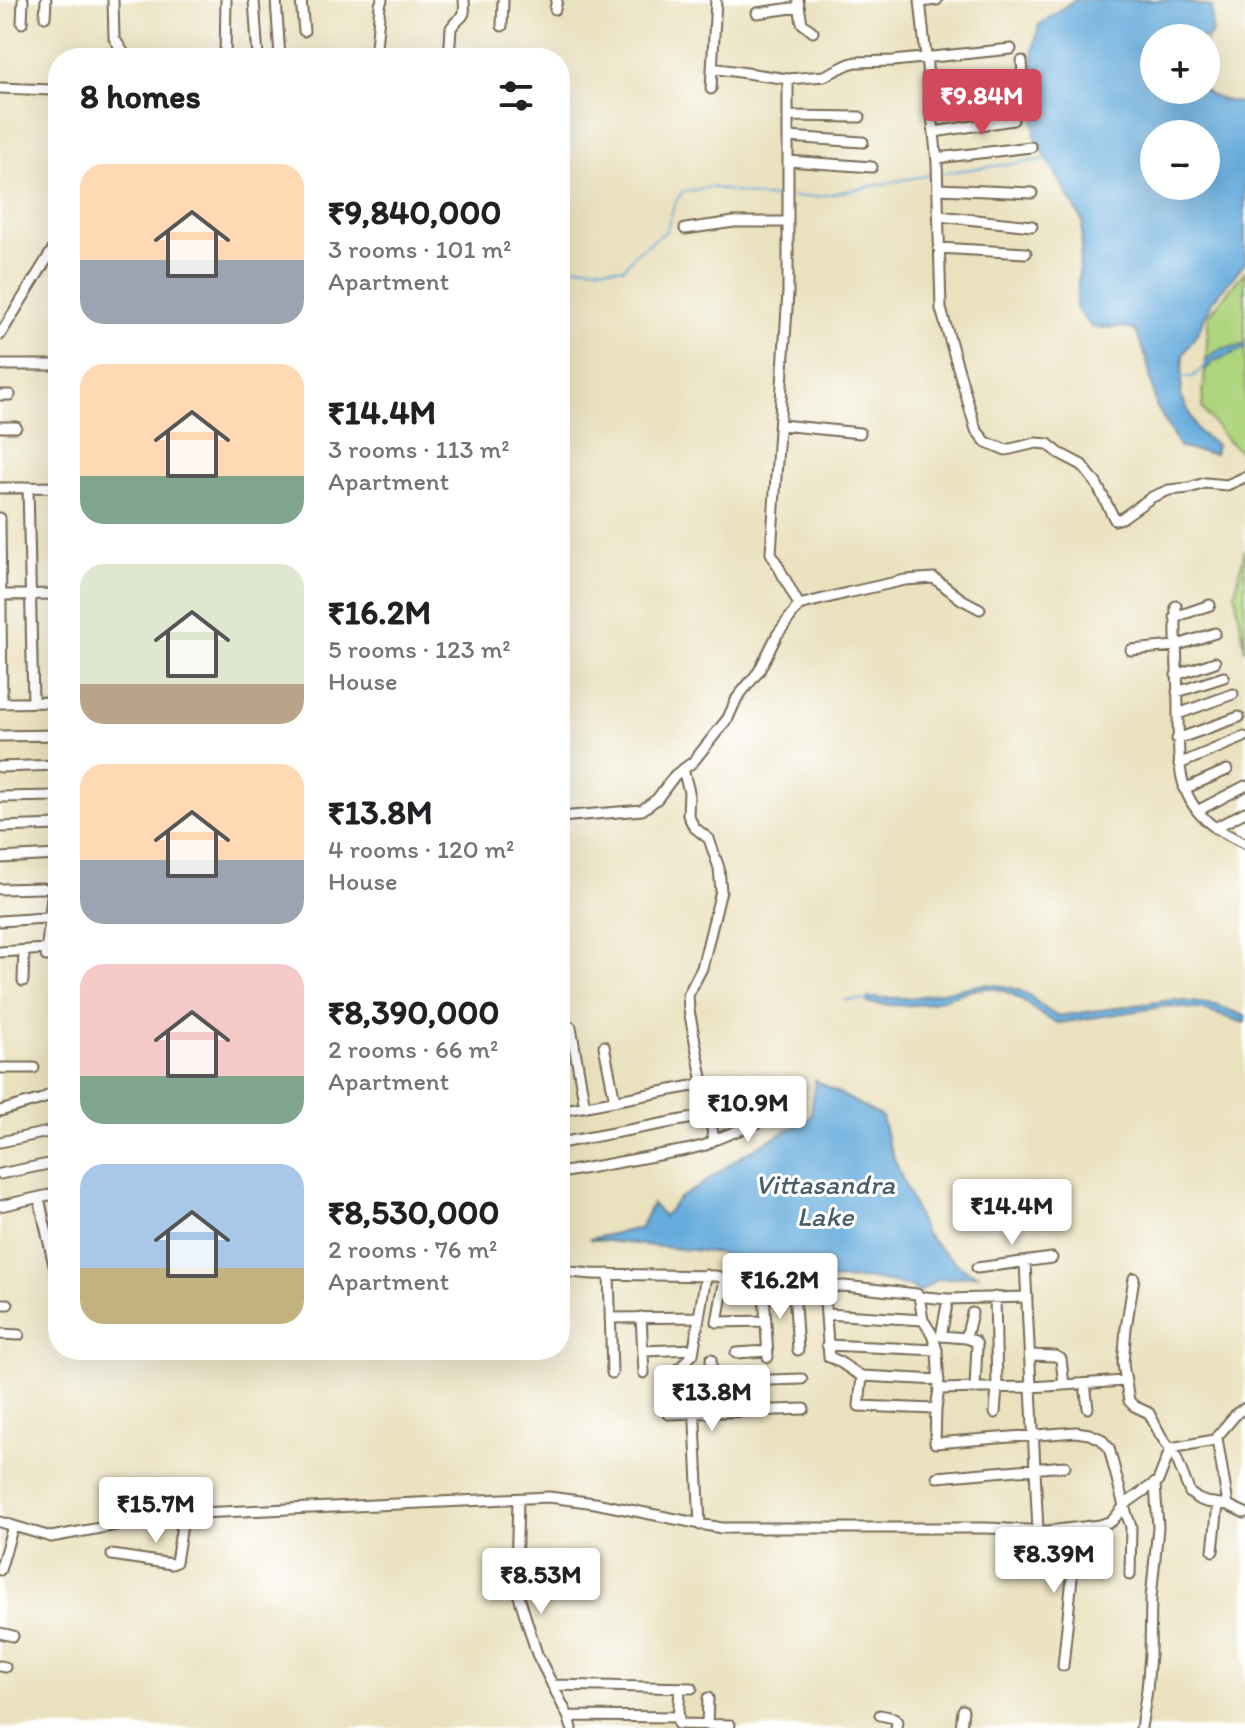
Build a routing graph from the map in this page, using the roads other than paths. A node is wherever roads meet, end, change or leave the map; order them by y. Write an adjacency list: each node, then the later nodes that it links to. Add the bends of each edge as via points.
1 (23, 0): 17 (street)
2 (46, 0): 16 (street)
3 (113, 0): 21 (street, via 114,38)
4 (226, 0): 22 (street)
5 (254, 0): 23 (street)
6 (276, 0): 24 (street)
7 (301, 0): 19 (street)
8 (382, 0): 25 (street)
9 (464, 0): 26 (street, via 463,17 451,28)
10 (503, 0): 18 (street)
11 (716, 0): 30 (street)
12 (937, 0): 13 (street)
13 (920, 1): 28 (street)
14 (799, 4): 15 (street); 20 (street, via 802,23)
15 (757, 13)
16 (45, 17)
17 (22, 23)
18 (502, 26)
19 (304, 31)
20 (813, 32)
21 (120, 48)
22 (225, 48)
23 (257, 48)
24 (279, 48)
25 (376, 48)
26 (450, 48)
27 (1011, 49): 28 (street)
28 (926, 57): 31 (street, via 856,62 824,76); 35 (street)
29 (1022, 61): 35 (street, via 1024,88)
30 (712, 68): 31 (street); 33 (street)
31 (788, 79): 36 (street)
32 (0, 88): 34 (street)
33 (711, 89)
34 (48, 90)
35 (930, 98): 39 (street)
36 (788, 116): 37 (street); 40 (street)
37 (860, 117)
38 (1013, 120): 39 (street)
39 (934, 132): 45 (street)
40 (788, 137): 41 (street); 43 (street)
41 (863, 142)
42 (1031, 147): 45 (street)
43 (788, 161): 44 (street); 48 (street)
44 (872, 167)
45 (938, 173): 46 (street); 47 (street)
46 (1032, 193)
47 (939, 216): 49 (street); 51 (street)
48 (788, 222): 50 (street); 57 (street)
49 (1032, 226)
50 (685, 229)
51 (939, 248): 52 (street); 61 (street, via 941,309 976,430 986,442 1006,450 1048,444 1082,465 1115,520 1169,490 1227,485)
52 (1026, 253)
53 (48, 259): 54 (street)
54 (0, 335)
55 (0, 365): 56 (street)
56 (48, 365)
57 (781, 425): 60 (street); 69 (street, via 771,553)
58 (0, 427): 59 (street)
59 (16, 427)
60 (860, 433)
61 (1245, 477)
62 (28, 487): 63 (street); 64 (street); 68 (street)
63 (48, 487)
64 (0, 488)
65 (0, 518): 67 (street)
66 (48, 594): 68 (street)
67 (0, 595): 68 (street); 84 (street)
68 (30, 595): 82 (street)
69 (799, 605): 72 (street, via 934,578); 94 (street, via 728,718)
70 (1210, 605): 73 (street)
71 (1176, 606): 73 (street)
72 (980, 609)
73 (1175, 617): 75 (street)
74 (1215, 633): 75 (street)
75 (1175, 646): 76 (street); 78 (street)
76 (1131, 650)
77 (1215, 662): 78 (street)
78 (1176, 675): 80 (street)
79 (1224, 677): 80 (street)
80 (1177, 692): 85 (street)
81 (1233, 694): 85 (street)
82 (33, 702): 83 (street); 84 (street)
83 (48, 702)
84 (1, 703)
85 (1178, 714): 90 (street)
86 (1239, 717): 90 (street)
87 (48, 735): 88 (street)
88 (0, 736)
89 (1244, 737): 91 (street)
90 (1177, 739): 91 (street)
91 (1179, 764): 97 (street)
92 (48, 765): 93 (street)
93 (0, 767)
94 (683, 769): 102 (street, via 642,810); 123 (street, via 688,815 709,839 721,891 702,968 688,995)
95 (1227, 770): 97 (street)
96 (1245, 786): 100 (street)
97 (1184, 789): 100 (street)
98 (48, 796): 99 (street)
99 (0, 797)
100 (1197, 811): 105 (street)
101 (1245, 812): 105 (street)
102 (570, 816)
103 (48, 825): 104 (street)
104 (0, 827)
105 (1215, 828): 106 (street)
106 (1243, 841)
107 (48, 856): 108 (street)
108 (0, 858)
109 (43, 888): 110 (street)
110 (0, 889)
111 (45, 918): 112 (street)
112 (0, 921)
113 (48, 931): 114 (street)
114 (46, 949): 115 (street); 117 (street)
115 (24, 951): 116 (street); 118 (street)
116 (0, 952)
117 (48, 956)
118 (23, 981)
119 (571, 1027): 126 (street)
120 (604, 1046): 125 (street)
121 (0, 1068): 122 (street)
122 (34, 1068)
123 (703, 1084): 125 (street); 129 (street)
124 (48, 1096): 128 (street)
125 (615, 1101): 126 (street)
126 (585, 1107): 127 (street)
127 (570, 1109)
128 (0, 1111)
129 (709, 1115): 132 (street); 133 (street)
130 (770, 1118): 132 (street)
131 (48, 1132): 134 (street)
132 (714, 1140): 136 (street)
133 (570, 1141)
134 (0, 1142)
135 (48, 1164): 137 (street)
136 (570, 1171)
137 (0, 1174)
138 (48, 1196): 139 (street)
139 (39, 1198): 140 (street); 141 (street)
140 (0, 1206)
141 (48, 1238)
142 (1052, 1258): 143 (street)
143 (1025, 1262): 144 (street); 155 (street)
144 (977, 1268)
145 (570, 1272): 146 (street)
146 (609, 1274): 147 (street); 161 (street)
147 (706, 1275): 148 (street); 160 (street)
148 (725, 1278): 152 (street); 163 (street, via 717,1322)
149 (1134, 1278): 180 (street)
150 (824, 1288): 151 (street); 158 (street); 162 (street, via 917,1294)
151 (794, 1290): 152 (street); 169 (street)
152 (764, 1292): 163 (street)
153 (925, 1297): 156 (street)
154 (995, 1297): 155 (street); 156 (street); 185 (street)
155 (1027, 1297): 173 (street)
156 (948, 1299): 166 (street, via 941,1336)
157 (972, 1313): 166 (street)
158 (826, 1314): 162 (street); 167 (street)
159 (641, 1317): 160 (street); 161 (street); 171 (street)
160 (699, 1317): 168 (street)
161 (610, 1318): 175 (street)
162 (923, 1320): 170 (street)
163 (766, 1321): 172 (street, via 768,1354)
164 (0, 1334): 165 (street)
165 (19, 1335)
166 (966, 1338): 187 (street, via 977,1345)
167 (827, 1345): 170 (street); 177 (street, via 829,1357)
168 (694, 1349): 171 (street); 181 (street, via 673,1379)
169 (798, 1350)
170 (937, 1350): 182 (street)
171 (643, 1351): 176 (street)
172 (736, 1353)
173 (1029, 1355): 184 (street, via 1061,1359); 186 (street)
174 (711, 1359): 179 (street)
175 (612, 1373)
176 (644, 1373)
177 (862, 1376): 182 (street); 191 (street, via 859,1406)
178 (802, 1379): 179 (street)
179 (712, 1381): 181 (street)
180 (1125, 1381): 183 (street); 197 (street, via 1129,1401 1149,1413)
181 (693, 1382): 192 (street)
182 (939, 1384): 187 (street); 191 (street)
183 (1085, 1384): 184 (street); 188 (street)
184 (1064, 1385): 186 (street)
185 (997, 1387): 186 (street); 187 (street); 193 (street)
186 (1031, 1387): 195 (street)
187 (975, 1388)
188 (1088, 1408)
189 (1245, 1408): 196 (street)
190 (804, 1409): 192 (street)
191 (936, 1409): 195 (street, via 937,1444)
192 (694, 1413): 194 (street); 208 (street)
193 (995, 1413)
194 (668, 1414)
195 (1032, 1434): 199 (street); 204 (street, via 1076,1432 1101,1439 1109,1448)
196 (1217, 1438): 197 (street); 203 (street)
197 (1171, 1448): 201 (street); 203 (street, via 1190,1493)
198 (1065, 1466): 199 (street)
199 (1035, 1467): 200 (street); 211 (street)
200 (937, 1477)
201 (1155, 1485): 204 (street); 233 (street, via 1158,1527)
202 (518, 1499): 205 (street); 208 (street, via 567,1499); 220 (street, via 518,1593)
203 (1223, 1505): 206 (street); 212 (street)
204 (1124, 1506): 210 (street, via 1108,1523); 216 (street, via 1131,1527)
205 (184, 1513): 209 (street, via 57,1537); 213 (street, via 176,1562)
206 (1245, 1513)
207 (0, 1522): 209 (street)
208 (700, 1525): 211 (street)
209 (13, 1526): 215 (street)
210 (1077, 1528): 211 (street); 219 (street)
211 (1043, 1531): 214 (street)
212 (1213, 1551)
213 (112, 1555)
214 (1043, 1560)
215 (0, 1569)
216 (1130, 1575)
217 (0, 1633): 218 (street)
218 (13, 1636)
219 (1063, 1666)
220 (552, 1685): 221 (street); 226 (street)
221 (680, 1688): 222 (street); 227 (street)
222 (692, 1688)
223 (708, 1698): 228 (street)
224 (963, 1710): 232 (street)
225 (880, 1715): 231 (street, via 894,1718)
226 (568, 1716): 227 (street); 230 (street)
227 (678, 1723): 228 (street)
228 (707, 1725): 229 (street)
229 (730, 1725)
230 (572, 1728)
231 (896, 1728)
232 (961, 1728)
233 (1141, 1728)

